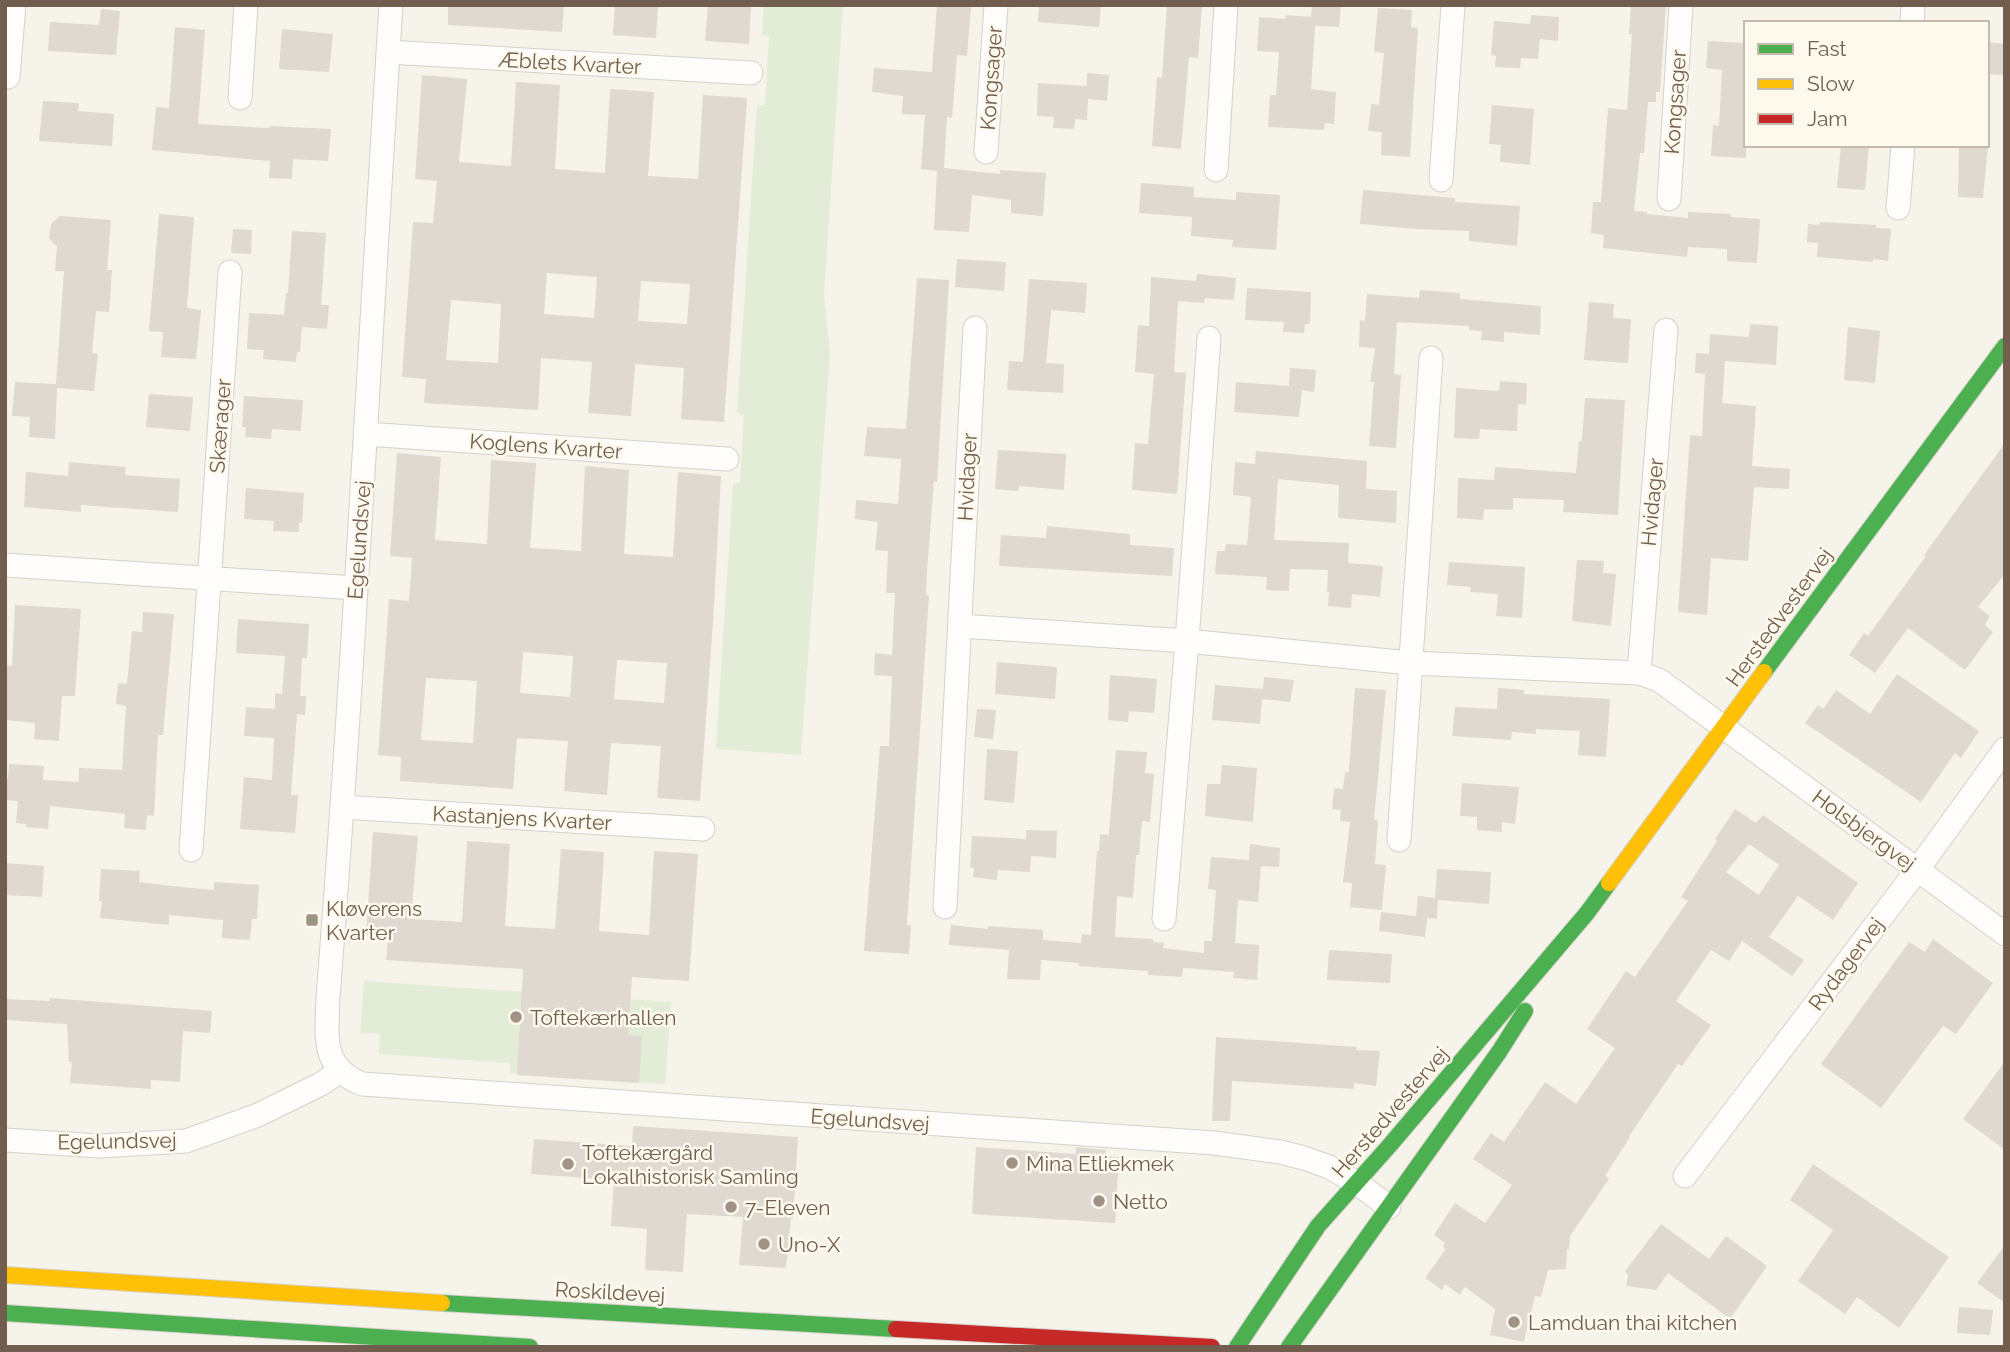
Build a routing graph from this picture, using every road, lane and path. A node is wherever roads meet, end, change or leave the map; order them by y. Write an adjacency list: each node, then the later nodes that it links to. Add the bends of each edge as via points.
1 (14, 5): 10 (street)
2 (246, 5): 11 (street)
3 (391, 5): 8 (street, Egelundsvej)
4 (996, 5): 13 (street, Kongsager)
5 (1226, 5): 14 (street)
6 (1453, 5): 15 (street)
7 (1681, 5): 16 (street, Kongsager)
8 (388, 52): 9 (street, Æblets Kvarter); 24 (street, Egelundsvej)
9 (751, 73)
10 (8, 77)
11 (240, 98)
12 (1903, 147): 17 (street)
13 (986, 152)
14 (1216, 170)
15 (1441, 180)
16 (1669, 200)
17 (1898, 208)
18 (230, 272): 27 (street, Skærager)
19 (975, 328): 29 (street, Hvidager)
20 (1666, 330): 32 (street, Hvidager)
21 (1209, 338): 30 (street)
22 (2005, 346): 33 (street, Herstedvestervej)
23 (1431, 358): 31 (street)
24 (366, 434): 25 (street, Koglens Kvarter); 28 (street, Egelundsvej)
25 (727, 459)
26 (5, 565): 27 (street)
27 (210, 579): 28 (street); 38 (street, Skærager)
28 (356, 588): 35 (street, Egelundsvej)
29 (960, 626): 30 (street); 40 (street, Hvidager)
30 (1187, 641): 31 (street); 42 (street)
31 (1410, 663): 32 (street); 37 (street)
32 (1639, 673): 33 (street, via 1659,680)
33 (1724, 727): 39 (street, Holsbjergvej); 41 (street, Herstedvestervej)
34 (2005, 749): 39 (street, Rydagervej)
35 (342, 807): 36 (street, Kastanjens Kvarter); 44 (street, Egelundsvej, via 327,1046)
36 (703, 829)
37 (1399, 840)
38 (191, 850)
39 (1918, 869): 43 (street, Holsbjergvej); 46 (street, Rydagervej)
40 (945, 907)
41 (1587, 912): 47 (street, Herstedvestervej); 48 (street, Herstedvestervej, via 1499,1052)
42 (1164, 919)
43 (2005, 934)
44 (340, 1072): 45 (street, Egelundsvej, via 258,1115 186,1141 100,1146); 47 (street, Egelundsvej, via 362,1084 1214,1143 1304,1158)
45 (5, 1140)
46 (1685, 1176)
47 (1357, 1183): 48 (street, Egelundsvej); 53 (street, Herstedvestervej, via 1318,1226)
48 (1389, 1207): 54 (street, Herstedvestervej)
49 (5, 1275): 52 (street, Roskildevej)
50 (5, 1313): 51 (street)
51 (530, 1347)
52 (1212, 1347)
53 (1237, 1347)
54 (1289, 1347)

